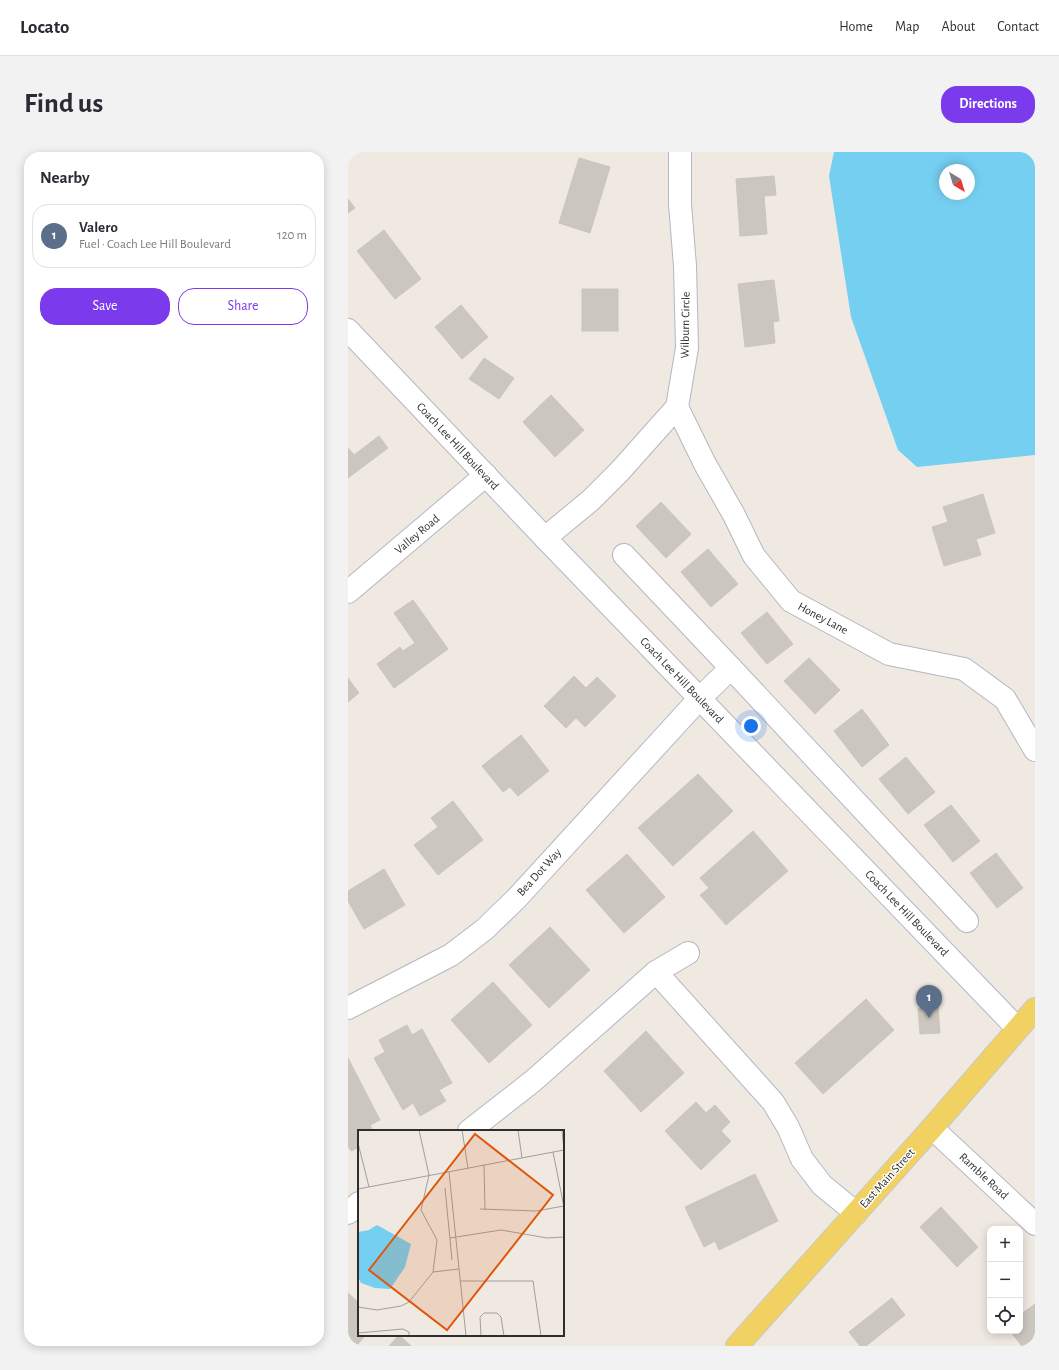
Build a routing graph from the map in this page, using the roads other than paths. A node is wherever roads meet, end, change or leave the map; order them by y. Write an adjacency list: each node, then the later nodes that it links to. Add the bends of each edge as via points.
1 (680, 152): 3 (street, Wilburn Circle, via 687,348)
2 (348, 330): 4 (street, Coach Lee Hill Boulevard)
3 (677, 408): 5 (street, via 591,500); 10 (street, Honey Lane, via 754,556 790,601 889,654 964,669 1005,699)
4 (486, 476): 5 (street, Coach Lee Hill Boulevard); 7 (street, Valley Road)
5 (545, 538): 9 (street, Coach Lee Hill Boulevard)
6 (624, 556): 8 (street)
7 (348, 592)
8 (731, 668): 9 (street, Bea Dot Way); 11 (street)
9 (700, 698): 14 (street, Bea Dot Way, via 485,929 451,955); 16 (street, Coach Lee Hill Boulevard)
10 (1035, 750)
11 (967, 921)
12 (688, 954): 13 (street)
13 (656, 972): 18 (street, via 534,1081); 21 (street, via 772,1102 788,1127 802,1159 822,1185)
14 (348, 1008)
15 (1035, 1008): 16 (main road, East Main Street)
16 (1017, 1028): 17 (main road, East Main Street)
17 (932, 1128): 21 (main road, East Main Street); 22 (street, Ramble Road)
18 (470, 1130)
19 (358, 1204): 20 (street)
20 (348, 1213)
21 (856, 1213): 23 (main road, East Main Street)
22 (1035, 1224)
23 (737, 1346)

